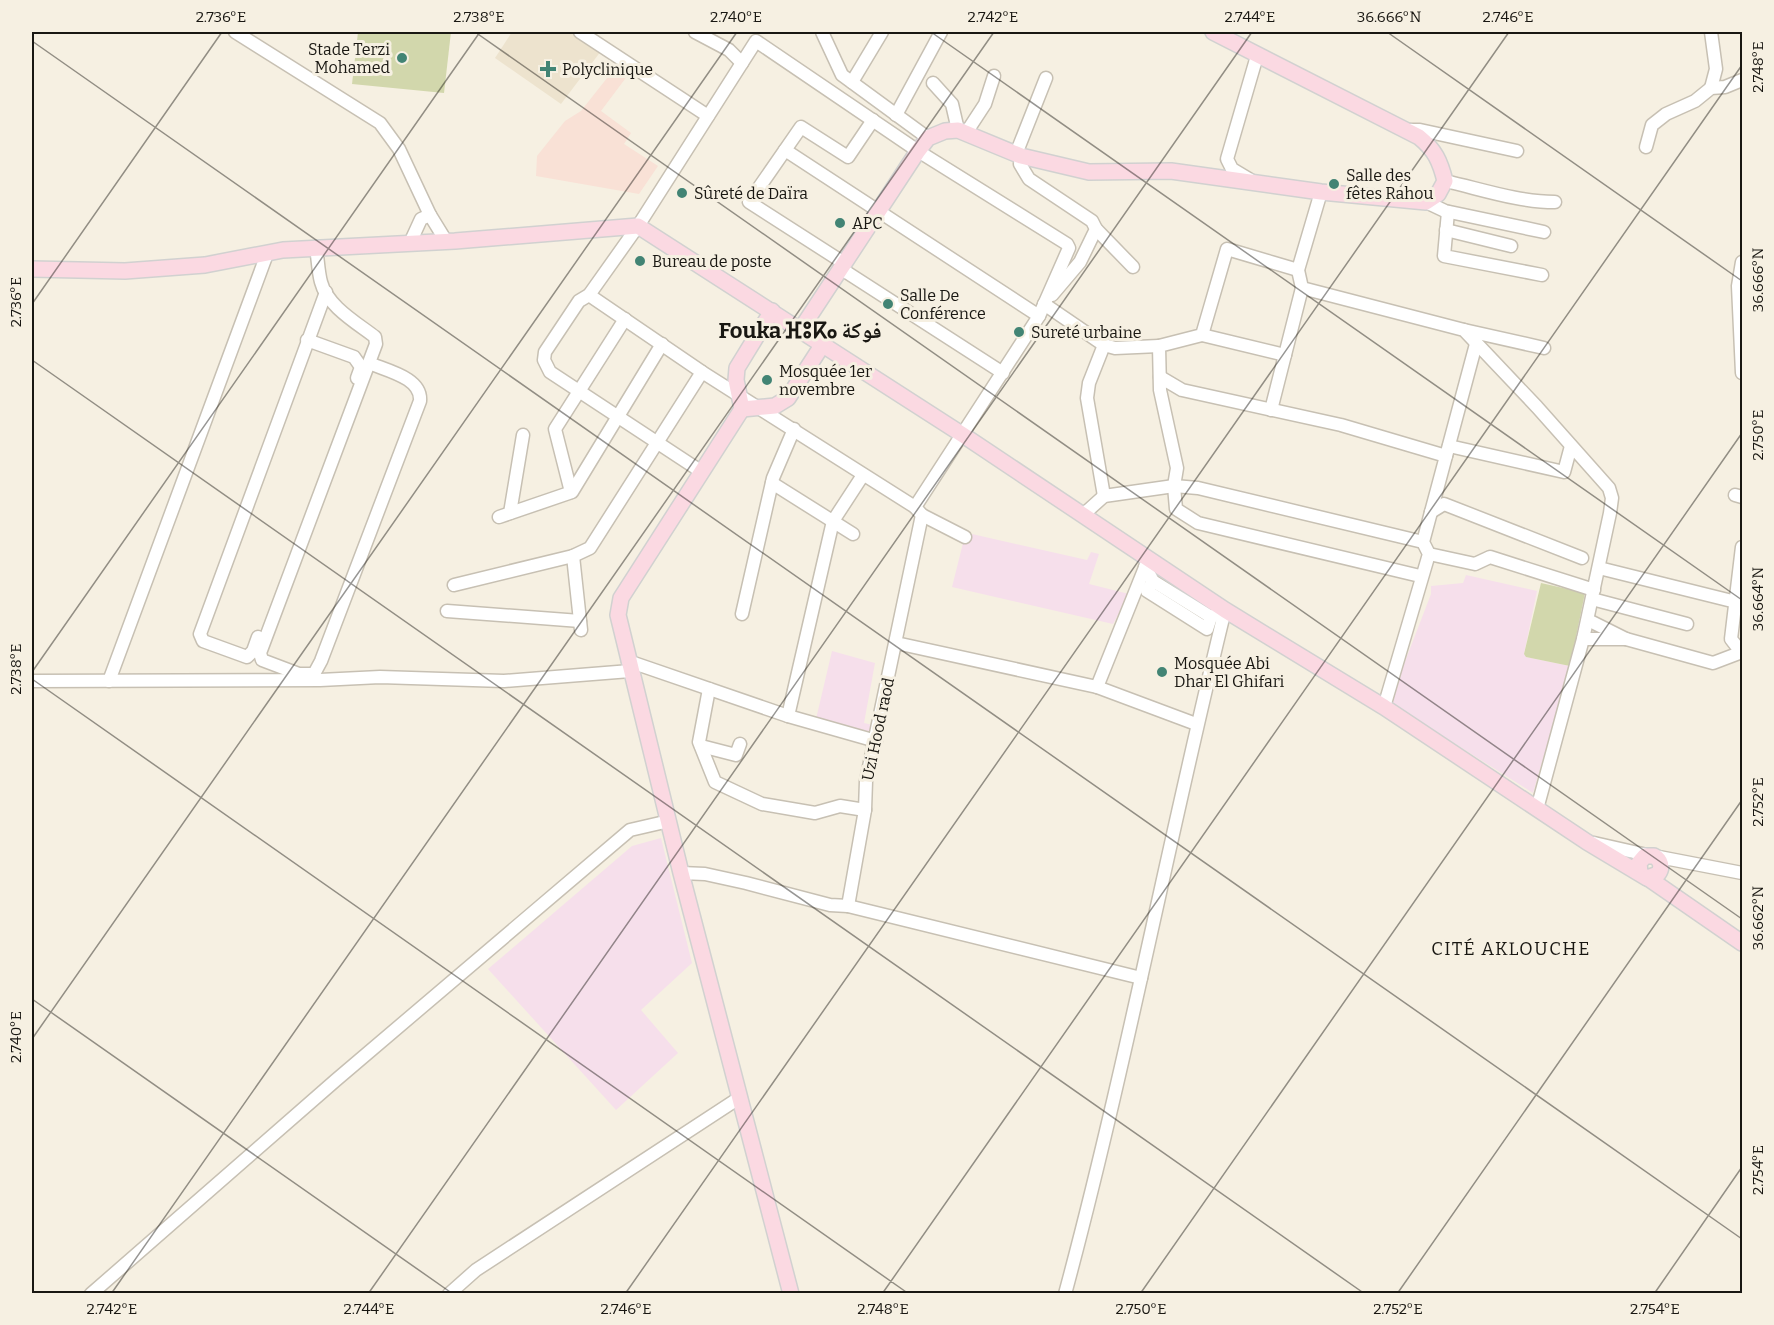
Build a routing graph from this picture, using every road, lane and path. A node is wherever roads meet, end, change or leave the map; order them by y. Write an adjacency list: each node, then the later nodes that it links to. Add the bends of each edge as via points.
1 (235, 32): 35 (street, via 380,123 399,149)
2 (580, 32): 18 (street)
3 (695, 32): 10 (street, via 729,50)
4 (822, 32): 14 (street, via 842,75)
5 (882, 32): 14 (street)
6 (941, 32): 17 (street)
7 (1213, 32): 9 (main road)
8 (1711, 32): 16 (street, via 1716,69)
9 (1257, 56): 20 (main road); 29 (street, via 1227,159 1232,169)
10 (742, 63): 18 (street); 19 (street, via 756,41)
11 (994, 76): 21 (street, via 985,104)
12 (1046, 78): 27 (street)
13 (1743, 80): 16 (street)
14 (852, 82): 17 (street)
15 (933, 84): 21 (street, via 952,104)
16 (1711, 88): 23 (street, via 1652,125)
17 (896, 115): 22 (street)
18 (708, 116): 36 (street)
19 (873, 120): 24 (street, via 848,157 801,127); 25 (street)
20 (1406, 130): 26 (street); 28 (main road, via 1433,148)
21 (962, 131): 22 (main road, via 945,131); 27 (main road)
22 (928, 138): 25 (main road)
23 (1646, 147)
24 (785, 150): 33 (street); 46 (street, via 749,202)
25 (918, 151): 33 (main road); 54 (street, Uzi Hood raod, via 1067,244 1070,248)
26 (1517, 151)
27 (1018, 155): 29 (main road, via 1089,172 1171,171); 37 (street, via 1029,179 1092,221)
28 (1445, 181): 31 (main road, via 1438,194); 32 (street, via 1531,202)
29 (1256, 183): 30 (main road)
30 (1321, 192): 31 (main road); 49 (street)
31 (1426, 202): 34 (street)
32 (1555, 202)
33 (877, 212): 46 (main road); 56 (street)
34 (1448, 212): 38 (street); 39 (street)
35 (430, 215): 40 (street); 41 (street, via 421,219)
36 (638, 226): 40 (main road); 53 (street); 55 (main road)
37 (1096, 229): 47 (street); 54 (street, via 1080,262)
38 (1446, 230): 42 (street); 50 (street, via 1444,256)
39 (1544, 232)
40 (446, 241): 41 (main road)
41 (410, 243): 43 (main road)
42 (1511, 246)
43 (315, 248): 44 (main road); 52 (street)
44 (267, 254): 48 (main road, via 205,265 125,271); 120 (street)
45 (1743, 262): 72 (street, via 1738,286)
46 (842, 265): 58 (main road); 71 (street)
47 (1133, 267)
48 (32, 269)
49 (1298, 270): 51 (street); 60 (street, via 1227,249)
50 (1542, 275)
51 (1302, 288): 59 (street); 68 (street)
52 (326, 292): 61 (street); 69 (street, via 335,305 375,337)
53 (590, 296): 57 (street); 74 (street, via 579,301 545,352 544,360 550,372)
54 (1044, 304): 56 (street, Uzi Hood raod); 65 (street)
55 (772, 311): 58 (main road); 75 (main road, via 737,368)
56 (1039, 316): 71 (street, Uzi Hood raod)
57 (625, 319): 62 (street); 74 (street)
58 (801, 329): 63 (main road)
59 (1464, 330): 64 (street); 67 (street)
60 (1202, 335): 66 (street); 68 (street)
61 (308, 340): 61 (street, via 200,634 203,641 243,656 250,656 361,367 354,357)
62 (662, 344): 70 (street); 79 (street)
63 (823, 344): 76 (main road, via 788,398 775,406); 82 (main road)
64 (1476, 344): 84 (street); 85 (street)
65 (1104, 345): 66 (street); 91 (street, via 1087,398)
66 (1159, 346): 73 (street)
67 (1544, 348)
68 (1285, 355): 78 (street)
69 (369, 363): 69 (street, via 260,652 262,660 304,675 314,674 325,651 420,401 416,385)
70 (702, 372): 75 (street); 83 (street)
71 (1003, 373): 82 (street, Uzi Hood raod)
72 (1743, 373)
73 (1160, 377): 78 (street, via 1182,390); 89 (street, via 1177,468)
74 (580, 391): 79 (street); 90 (street, via 555,429)
75 (738, 393): 76 (street); 77 (main road)
76 (761, 407): 77 (main road); 80 (street)
77 (742, 409): 86 (main road)
78 (1271, 410): 85 (street)
79 (618, 416): 83 (street); 90 (street)
80 (794, 429): 87 (street); 88 (street)
81 (523, 435): 90 (street, via 504,515)
82 (963, 435): 92 (street, Uzi Hood raod); 94 (main road)
83 (657, 442): 86 (street); 101 (street, via 590,548)
84 (1571, 446): 85 (street, via 1564,472); 104 (street, via 1609,488 1612,498)
85 (1447, 451): 93 (street)
86 (702, 471): 118 (main road, via 621,598 618,615)
87 (863, 475): 92 (street); 95 (street)
88 (772, 483): 95 (street); 110 (street)
89 (1174, 486): 91 (street); 98 (street, via 1198,488); 105 (street, via 1176,509 1198,523)
90 (571, 492)
91 (1104, 496): 94 (street)
92 (918, 511): 97 (street); 116 (street, Uzi Hood raod)
93 (1431, 512): 98 (street); 102 (street, via 1444,504)
94 (1083, 514): 103 (main road)
95 (833, 521): 96 (street); 124 (street)
96 (853, 534)
97 (965, 537)
98 (1423, 542): 100 (street)
99 (1743, 547): 108 (street)
100 (1429, 554): 105 (street); 107 (street, via 1475,564 1490,557)
101 (573, 556): 106 (street); 109 (street, via 581,625)
102 (1582, 558)
103 (1147, 564): 111 (main road); 111 (street, via 1153,581 1147,591 1207,629); 121 (street)
104 (1599, 568): 107 (street); 108 (street)
105 (1420, 576): 123 (street)
106 (454, 585)
107 (1593, 594): 112 (street); 113 (street)
108 (1736, 602): 117 (street, via 1731,639)
109 (447, 611)
110 (742, 614)
111 (1218, 614): 123 (main road); 125 (street)
112 (1588, 620): 114 (street); 115 (street)
113 (1687, 624)
114 (1583, 639): 115 (street); 129 (street)
115 (1626, 639): 117 (street, via 1713,663)
116 (896, 643): 121 (street); 126 (street, Uzi Hood raod)
117 (1742, 652)
118 (629, 666): 120 (street, via 504,681 380,677); 122 (street); 131 (main road)
119 (32, 681): 120 (street)
120 (109, 681)
121 (1096, 687): 125 (street)
122 (709, 689): 124 (street); 128 (street)
123 (1384, 707): 129 (main road)
124 (788, 716): 126 (street)
125 (1196, 724): 139 (street)
126 (876, 741): 130 (street, Uzi Hood raod, via 866,781)
127 (740, 744): 128 (street, via 736,755)
128 (701, 746): 130 (street, via 715,782 762,804 815,813 840,806)
129 (1537, 809): 132 (main road)
130 (866, 810): 137 (street, Uzi Hood raod)
131 (669, 821): 134 (main road); 141 (street, via 630,830)
132 (1587, 842): 133 (street); 136 (main road)
133 (1651, 856): 135 (street); 136 (main road, via 1640,860)
134 (681, 873): 137 (street, via 705,874); 140 (main road)
135 (1743, 873)
136 (1644, 875): 138 (main road)
137 (848, 906): 139 (street)
138 (1743, 944)
139 (1142, 978): 144 (street)
140 (739, 1098): 142 (street, via 476,1270); 143 (main road)
141 (91, 1293)
142 (449, 1293)
143 (790, 1293)
144 (1065, 1293)

